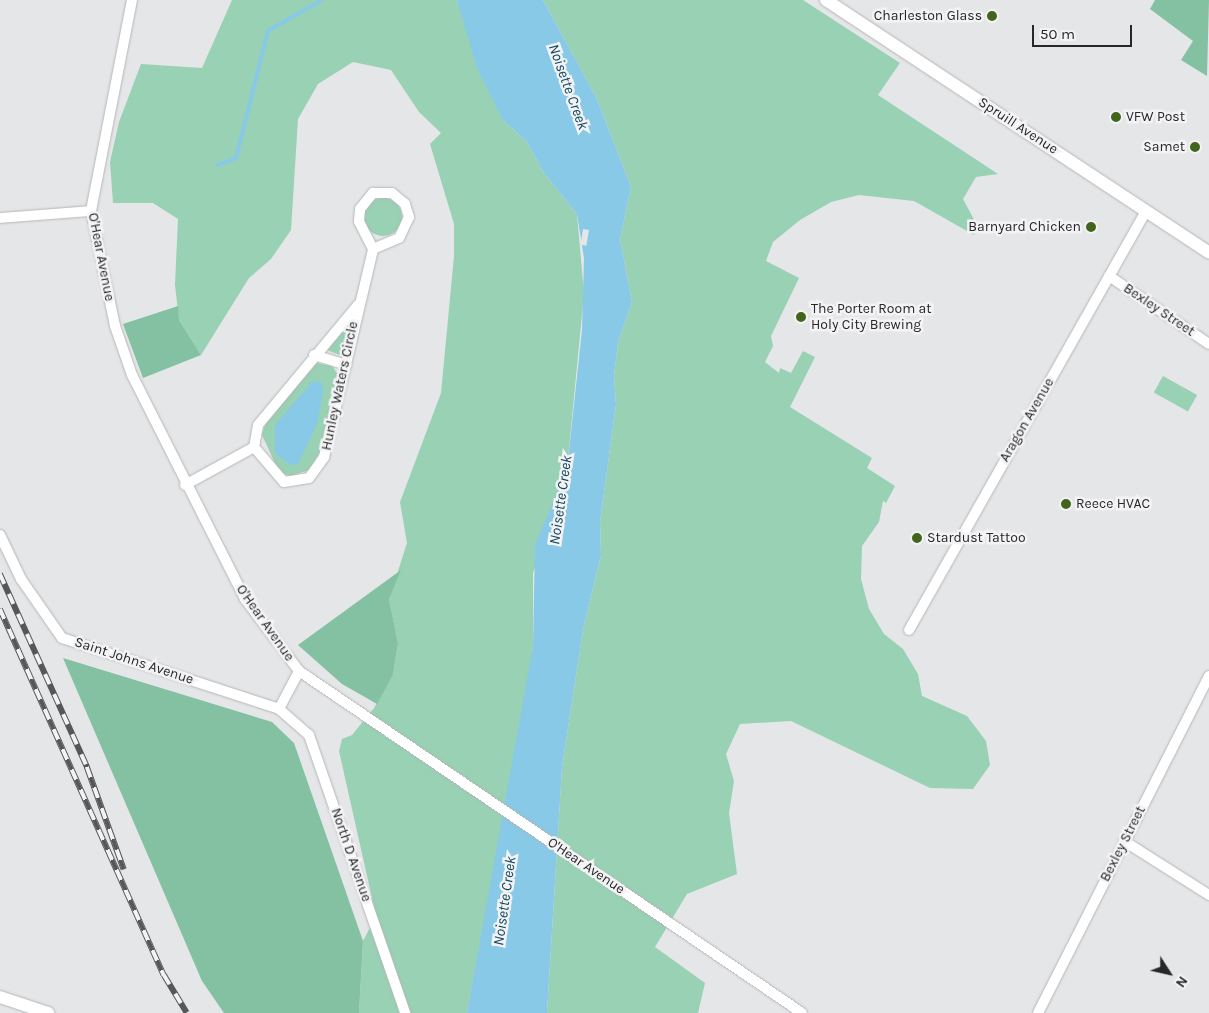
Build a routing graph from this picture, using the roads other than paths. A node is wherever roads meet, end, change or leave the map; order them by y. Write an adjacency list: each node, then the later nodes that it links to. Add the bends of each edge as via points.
1 (132, 0): 3 (street, O'Hear Avenue)
2 (826, 0): 4 (street, Spruill Avenue)
3 (91, 211): 5 (street); 14 (street, O'Hear Avenue, via 115,326 132,375)
4 (1146, 211): 7 (street, Spruill Avenue); 8 (street, Aragon Avenue)
5 (0, 218)
6 (373, 249): 6 (street, via 399,238 408,225 404,204 392,193 373,193 360,209 359,221); 9 (street, Hunley Waters Circle)
7 (1209, 252)
8 (1109, 276): 10 (street, Bexley Street); 16 (street, Aragon Avenue)
9 (358, 306): 11 (street, Hunley Waters Circle); 12 (street, Hunley Waters Circle)
10 (1209, 344)
11 (314, 355): 12 (street); 13 (street, Hunley Waters Circle, via 258,425)
12 (346, 365): 13 (street, Hunley Waters Circle, via 324,457 309,478 294,484 284,482)
13 (254, 447): 14 (street)
14 (185, 485): 17 (street, O'Hear Avenue, via 245,599)
15 (0, 535): 19 (street, Saint Johns Avenue, via 21,580 62,638)
16 (909, 630)
17 (299, 670): 19 (street); 25 (street, O'Hear Avenue)
18 (1209, 676): 20 (street, Bexley Street)
19 (278, 710): 24 (street, North D Avenue, via 309,735)
20 (1124, 841): 21 (street); 26 (street, Bexley Street)
21 (1209, 895)
22 (0, 997): 23 (street)
23 (48, 1013)
24 (405, 1013)
25 (802, 1013)
26 (1038, 1013)

